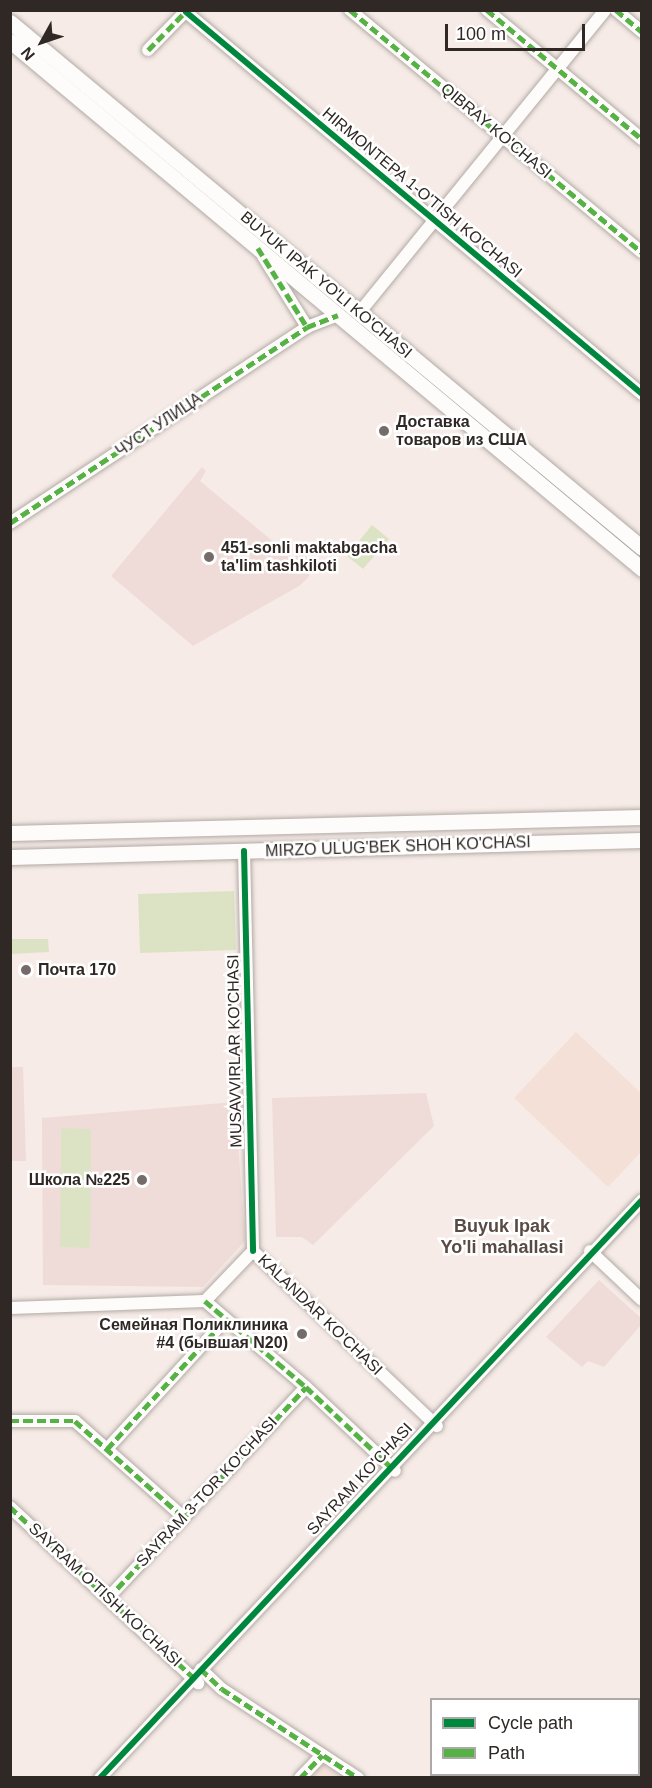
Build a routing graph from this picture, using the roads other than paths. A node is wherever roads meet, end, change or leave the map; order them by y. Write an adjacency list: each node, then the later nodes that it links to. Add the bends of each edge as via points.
1 (350, 10): 11 (street, QIBRAY KO'CHASI)
2 (488, 10): 10 (street)
3 (605, 10): 10 (street)
4 (616, 10): 7 (street)
5 (186, 11): 9 (street); 13 (street, HIRMONTEPA 1-O'TISH KO'CHASI)
6 (10, 22): 16 (main road, BUYUK IPAK YO'LI KO'CHASI)
7 (642, 32)
8 (10, 41): 14 (main road, BUYUK IPAK YO'LI KO'CHASI)
9 (148, 50)
10 (557, 69): 11 (street); 12 (street)
11 (502, 137): 13 (street); 15 (street, QIBRAY KO'CHASI)
12 (642, 139)
13 (435, 220): 16 (street); 18 (street, HIRMONTEPA 1-O'TISH KO'CHASI)
14 (258, 248): 16 (main road, BUYUK IPAK YO'LI KO'CHASI); 17 (street)
15 (642, 252)
16 (350, 320): 17 (street, ЧУСТ УЛИЦА); 20 (main road, BUYUK IPAK YO'LI KO'CHASI); 21 (main road, BUYUK IPAK YO'LI KO'CHASI)
17 (307, 327): 19 (street, ЧУСТ УЛИЦА)
18 (642, 394)
19 (10, 523)
20 (642, 548)
21 (642, 569)
22 (642, 817): 23 (main road, MIRZO ULUG'BEK SHOH KO'CHASI)
23 (173, 829): 24 (main road, MIRZO ULUG'BEK SHOH KO'CHASI); 27 (main road)
24 (10, 833)
25 (642, 840): 26 (main road, MIRZO ULUG'BEK SHOH KO'CHASI)
26 (244, 851): 27 (main road, MIRZO ULUG'BEK SHOH KO'CHASI); 30 (street, MUSAVVIRLAR KO'CHASI)
27 (172, 853): 28 (main road, MIRZO ULUG'BEK SHOH KO'CHASI)
28 (10, 857)
29 (642, 1200): 31 (street, SAYRAM KO'CHASI)
30 (253, 1251): 33 (street, KALANDAR KO'CHASI); 38 (street, KALANDAR KO'CHASI)
31 (593, 1254): 32 (street); 38 (street, SAYRAM KO'CHASI)
32 (642, 1300)
33 (205, 1301): 34 (street); 35 (street)
34 (10, 1308)
35 (225, 1320): 36 (street); 39 (street)
36 (306, 1387): 40 (street); 42 (street, SAYRAM 3-TOR KO'CHASI)
37 (10, 1421): 39 (street, via 75,1421)
38 (435, 1424): 40 (street, SAYRAM KO'CHASI)
39 (107, 1449): 42 (street)
40 (393, 1469): 44 (street, SAYRAM KO'CHASI)
41 (10, 1507): 43 (street, SAYRAM O'TISH KO'CHASI)
42 (183, 1517): 43 (street, SAYRAM 3-TOR KO'CHASI)
43 (108, 1598): 44 (street, SAYRAM O'TISH KO'CHASI)
44 (200, 1676): 45 (street, SAYRAM O'TISH KO'CHASI); 46 (street, SAYRAM KO'CHASI); 47 (street, SAYRAM KO'CHASI)
45 (322, 1755): 48 (street); 49 (street, SAYRAM O'TISH KO'CHASI)
46 (100, 1778)
47 (112, 1778)
48 (300, 1778)
49 (358, 1778)

